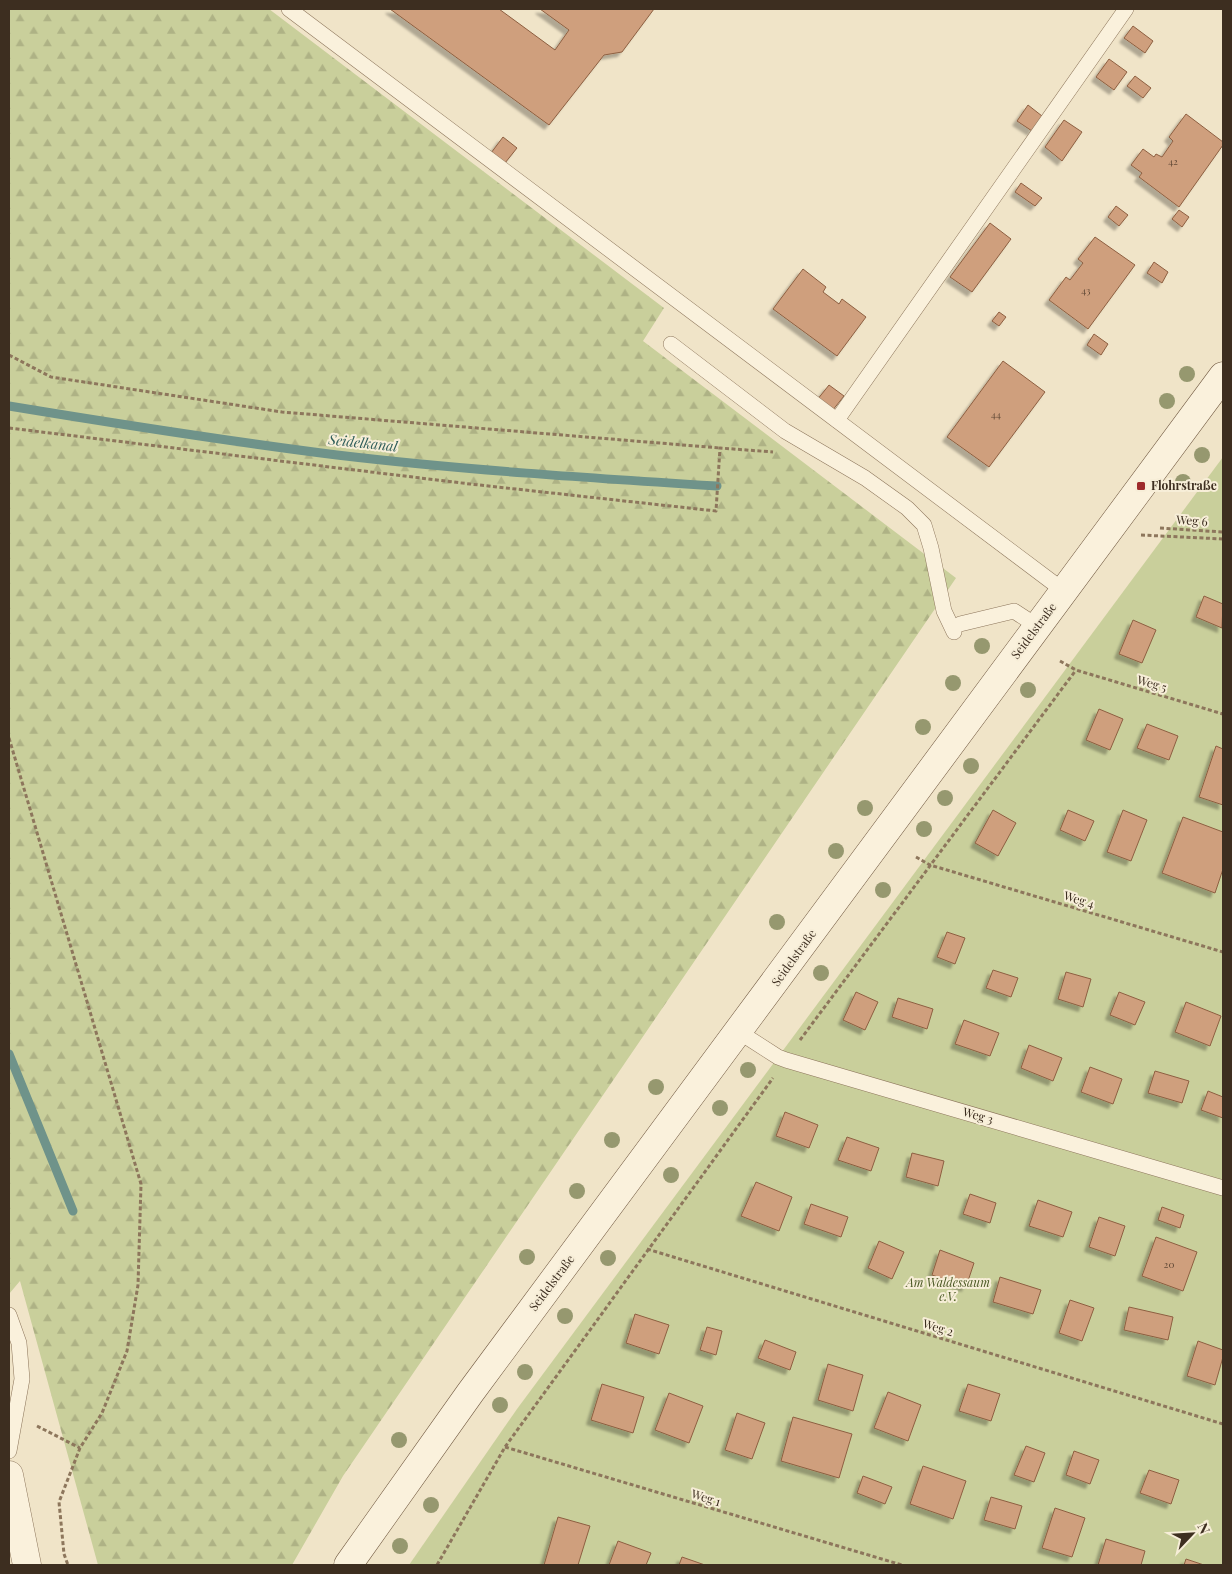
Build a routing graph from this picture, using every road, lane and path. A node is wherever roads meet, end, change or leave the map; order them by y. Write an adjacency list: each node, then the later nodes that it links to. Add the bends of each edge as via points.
1 (289, 9): 6 (lane)
2 (1126, 9): 6 (lane)
3 (671, 344): 8 (lane)
4 (9, 355): 9 (path, via 51,377 282,412)
5 (1223, 376): 12 (main road, Seidelstraße)
6 (837, 420): 14 (lane)
7 (9, 428): 9 (path, via 470,484 716,510)
8 (803, 442): 9 (path, via 773,452); 15 (lane, via 865,478 907,508 924,525 944,611 957,628 1014,611)
9 (720, 448)
10 (1160, 528): 11 (path, Weg 6)
11 (1223, 532)
12 (1103, 538): 13 (path, via 1145,535); 14 (main road, Seidelstraße)
13 (1223, 539)
14 (1064, 591): 15 (main road, Seidelstraße)
15 (1038, 626): 23 (main road, Seidelstraße)
16 (1060, 661): 17 (path, Weg 5)
17 (1076, 670): 18 (path, Weg 5); 21 (path)
18 (1223, 714)
19 (9, 738): 31 (path, via 140,1184 138,1285 127,1351 102,1413)
20 (916, 857): 21 (path, Weg 4)
21 (930, 865): 22 (path, Weg 4); 24 (path)
22 (1223, 952)
23 (739, 1032): 24 (lane, Weg 3); 34 (main road, Seidelstraße, via 470,1393)
24 (786, 1060): 25 (lane, Weg 3); 26 (path)
25 (1223, 1188)
26 (647, 1249): 29 (path, Weg 2); 30 (path)
27 (9, 1314): 28 (lane, via 19,1343 22,1379)
28 (16, 1416): 31 (path); 32 (lane)
29 (1223, 1424)
30 (505, 1447): 38 (path); 39 (path, Weg 1)
31 (80, 1448): 36 (path, via 59,1502)
32 (9, 1451)
33 (9, 1475): 35 (main road)
34 (361, 1553): 37 (main road, Seidelstraße)
35 (27, 1565)
36 (68, 1565)
37 (348, 1565)
38 (436, 1565)
39 (902, 1565)

